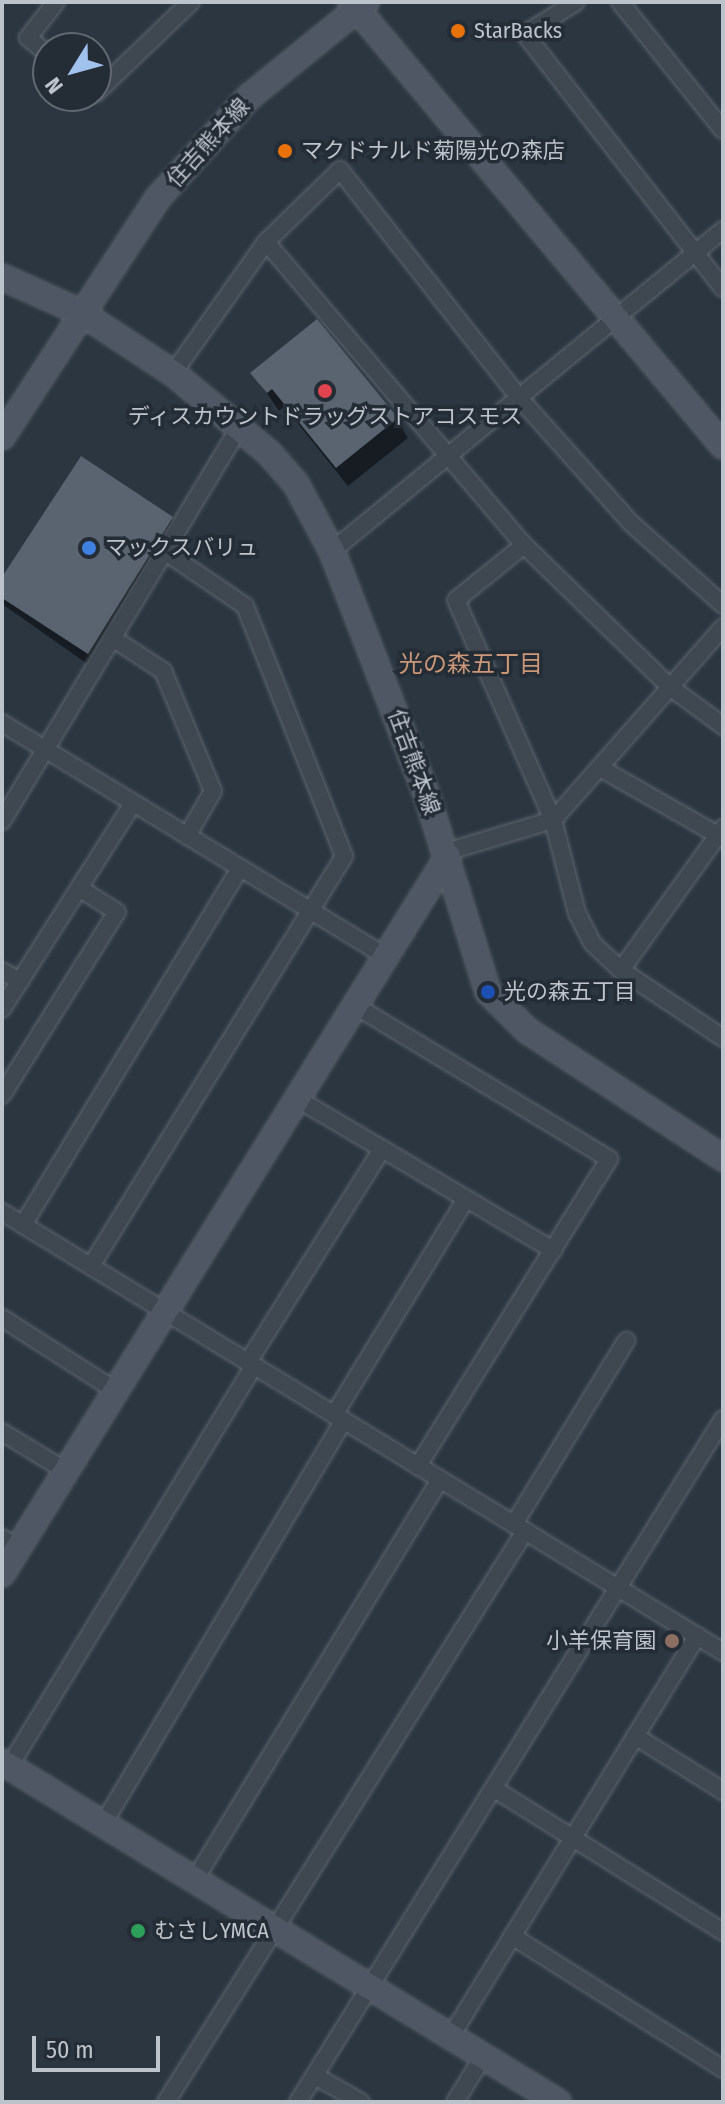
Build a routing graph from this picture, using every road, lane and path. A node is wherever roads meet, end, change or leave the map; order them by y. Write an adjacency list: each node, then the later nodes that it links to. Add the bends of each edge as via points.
1 (56, 2): 6 (street)
2 (191, 2): 7 (street)
3 (576, 2): 11 (street, via 525,34)
4 (620, 2): 8 (street)
5 (358, 4): 14 (street, 住吉熊本線, via 249,97 202,145); 15 (street)
6 (33, 32)
7 (112, 78)
8 (723, 130)
9 (723, 230): 11 (street)
10 (266, 242): 16 (street); 17 (street, via 340,170); 21 (street)
11 (695, 254): 13 (street); 15 (street)
12 (2, 277): 14 (street)
13 (723, 288)
14 (80, 312): 16 (street, 住吉熊本線); 19 (street, 住吉熊本線)
15 (614, 317): 17 (street); 20 (street)
16 (173, 373): 18 (street, 住吉熊本線)
17 (521, 400): 21 (street); 25 (street, via 631,523)
18 (240, 427): 23 (street, 住吉熊本線, via 296,484); 24 (street)
19 (2, 437)
20 (723, 446)
21 (449, 459): 22 (street); 23 (street)
22 (524, 545): 28 (street); 34 (street, via 456,600)
23 (332, 551): 38 (street, 住吉熊本線)
24 (167, 553): 27 (street); 41 (street, via 245,606 344,856)
25 (723, 605)
26 (723, 627): 28 (street)
27 (114, 639): 31 (street); 37 (street, via 163,671 213,791)
28 (670, 687): 30 (street); 32 (street)
29 (2, 723): 31 (street)
30 (723, 726)
31 (45, 750): 33 (street); 35 (street)
32 (602, 769): 34 (street); 36 (street)
33 (133, 803): 37 (street); 40 (street)
34 (553, 820): 38 (street); 43 (street, via 577,913 592,943)
35 (2, 821)
36 (722, 833): 43 (street)
37 (187, 836): 39 (street)
38 (447, 854): 42 (street); 52 (street, 住吉熊本線, via 474,957 488,992 505,1013)
39 (240, 868): 41 (street); 55 (street)
40 (79, 888): 45 (street); 49 (street, via 117,912)
41 (310, 911): 42 (street); 57 (street)
42 (384, 955): 46 (street)
43 (621, 970): 48 (street)
44 (2, 971): 45 (street)
45 (20, 981): 47 (street)
46 (354, 1005): 50 (street); 56 (street, via 609,1159)
47 (2, 1009)
48 (723, 1038)
49 (2, 1095)
50 (296, 1098): 51 (street); 58 (street)
51 (382, 1149): 53 (street); 61 (street)
52 (723, 1158)
53 (466, 1199): 56 (street); 63 (street)
54 (2, 1212): 55 (street)
55 (23, 1225): 57 (street)
56 (553, 1250): 66 (street)
57 (91, 1266): 58 (street)
58 (165, 1311): 61 (street); 62 (street)
59 (2, 1318): 62 (street)
60 (626, 1341): 69 (street)
61 (251, 1364): 63 (street); 76 (street)
62 (116, 1391): 67 (street)
63 (339, 1417): 66 (street); 79 (street)
64 (721, 1425): 72 (street)
65 (2, 1432): 67 (street)
66 (418, 1466): 68 (street)
67 (66, 1471): 70 (street)
68 (440, 1479): 69 (street); 81 (street)
69 (519, 1527): 72 (street); 82 (street)
70 (10, 1543): 71 (street)
71 (2, 1574)
72 (617, 1587): 73 (street); 77 (street)
73 (697, 1636): 74 (street); 75 (street)
74 (723, 1652)
75 (635, 1736): 78 (street); 80 (street)
76 (6, 1764): 79 (street)
77 (496, 1790): 80 (street); 85 (street)
78 (723, 1791)
79 (103, 1824): 81 (street)
80 (573, 1838): 83 (street); 84 (street)
81 (194, 1881): 82 (street)
82 (274, 1928): 85 (street); 90 (street)
83 (723, 1932)
84 (512, 1936): 86 (street); 88 (street)
85 (372, 1988): 86 (street); 89 (street)
86 (451, 2036): 87 (street)
87 (484, 2055): 93 (street); 94 (street)
88 (723, 2069)
89 (315, 2076): 91 (street); 92 (street)
90 (166, 2102)
91 (298, 2102)
92 (361, 2102)
93 (455, 2102)
94 (557, 2102)

